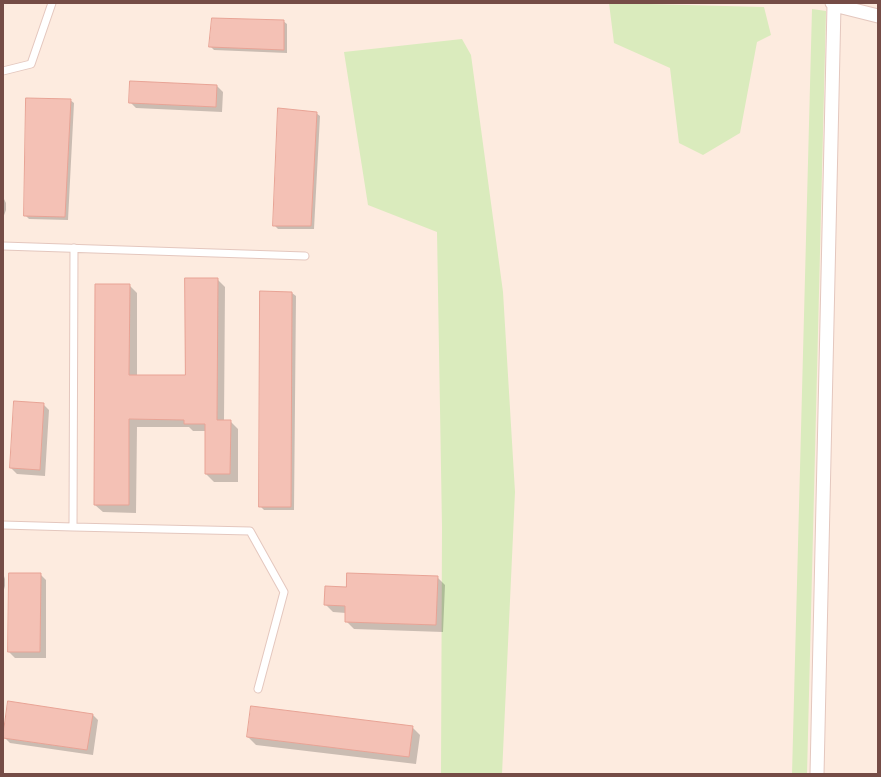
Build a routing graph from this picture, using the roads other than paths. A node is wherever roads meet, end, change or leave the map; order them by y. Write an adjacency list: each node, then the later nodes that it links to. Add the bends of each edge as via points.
1 (52, 3): 4 (lane, via 31,64)
2 (833, 4): 3 (street); 11 (street)
3 (878, 16)
4 (3, 71)
5 (3, 246): 6 (lane)
6 (74, 248): 7 (lane); 9 (lane)
7 (305, 256)
8 (3, 525): 9 (lane)
9 (73, 527): 10 (lane, via 250,531 284,592)
10 (258, 689)
11 (817, 774)

